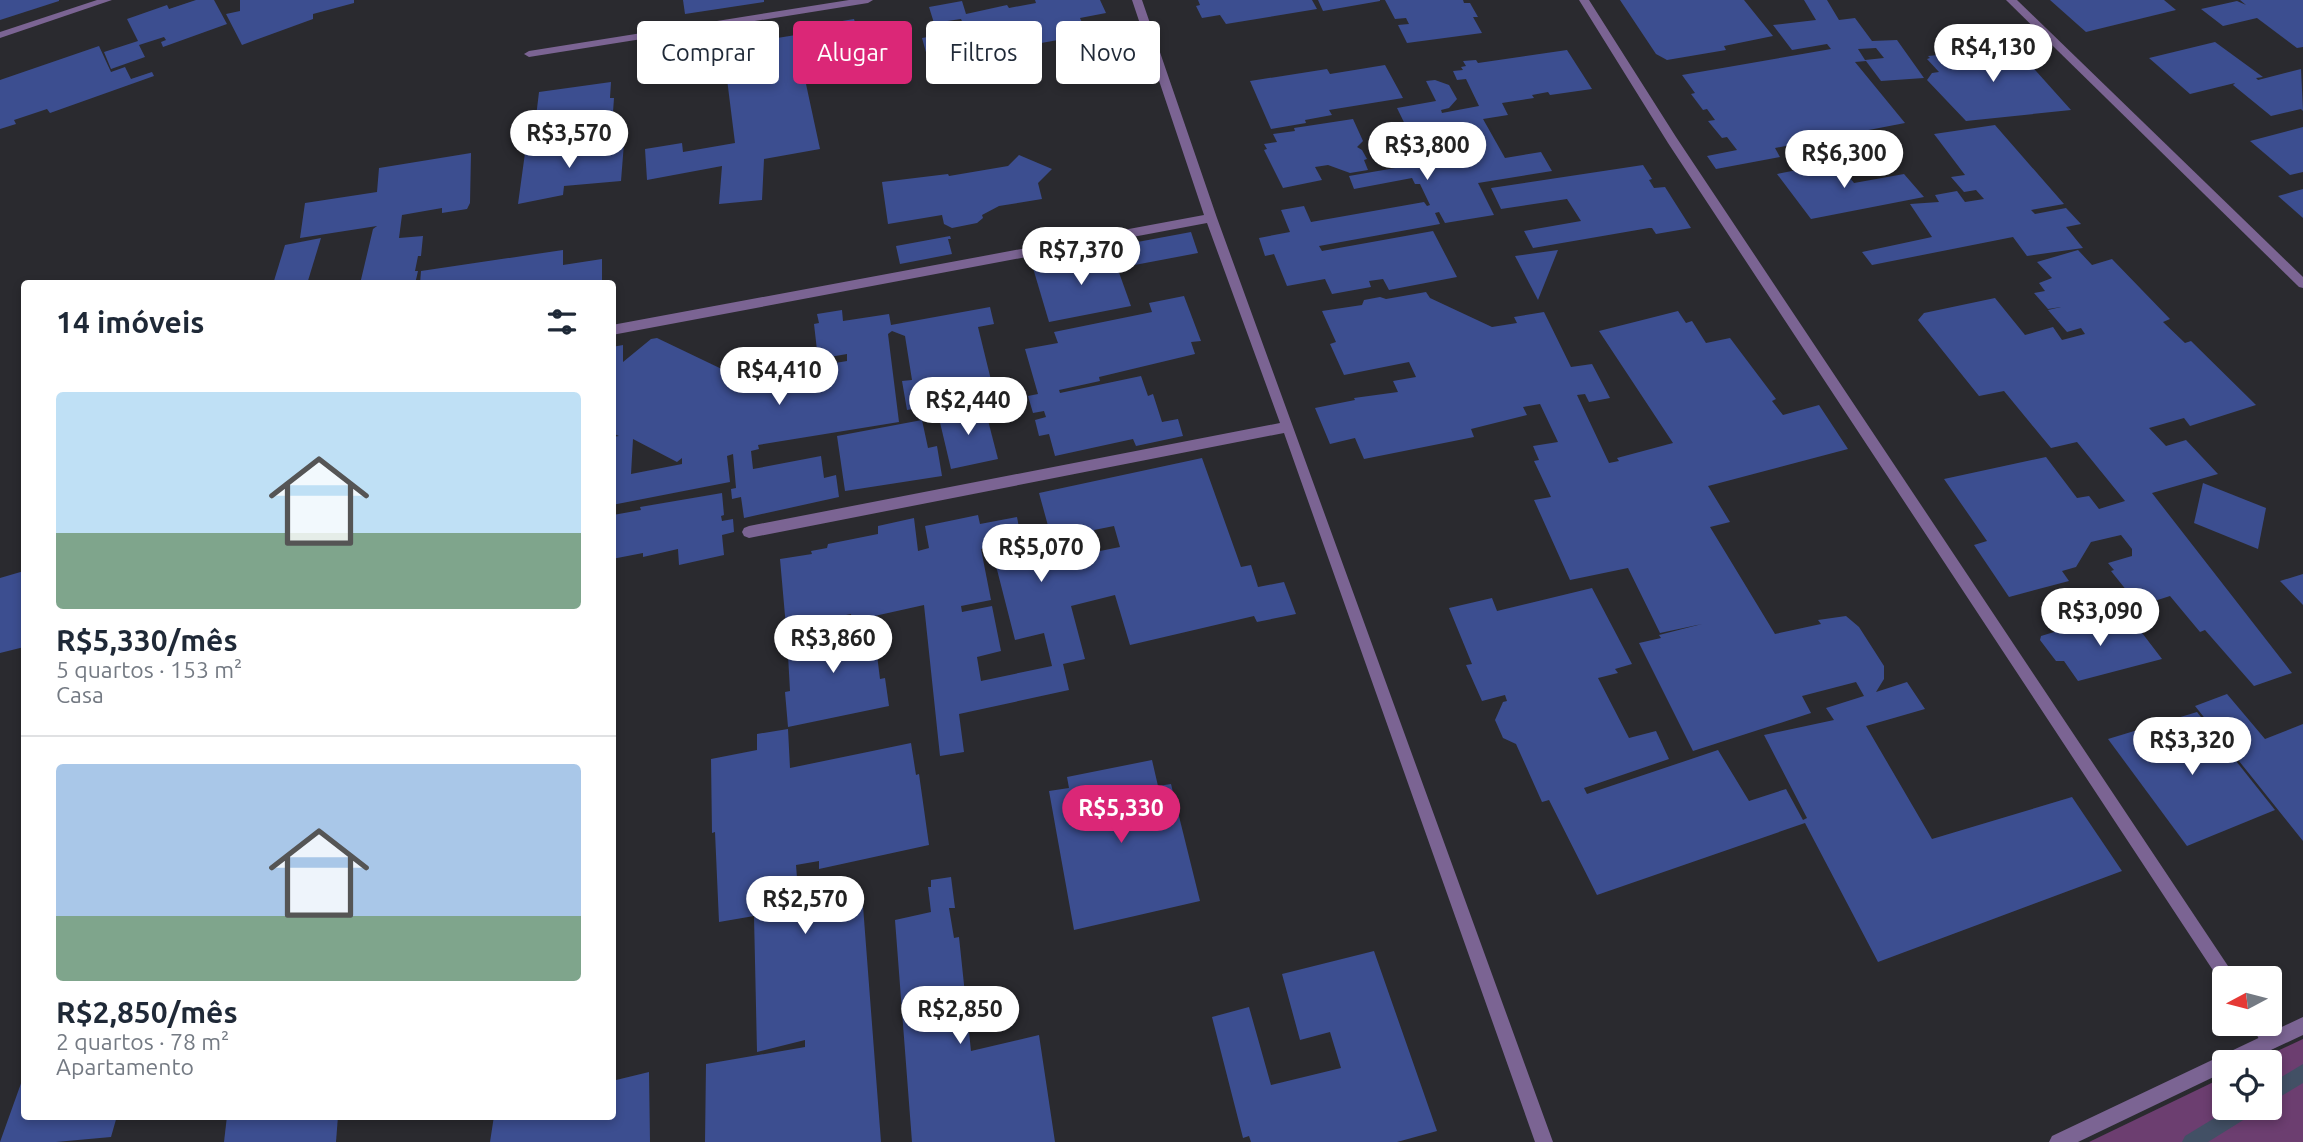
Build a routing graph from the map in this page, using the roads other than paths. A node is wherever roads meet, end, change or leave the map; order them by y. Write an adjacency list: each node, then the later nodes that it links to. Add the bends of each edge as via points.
1 (107, 0): 6 (street)
2 (868, 0): 7 (street)
3 (1137, 0): 8 (street)
4 (1584, 0): 13 (street, via 1672,141)
5 (2011, 0): 9 (street)
6 (0, 35)
7 (529, 54)
8 (1211, 218): 10 (street); 11 (street)
9 (2303, 284)
10 (616, 329)
11 (1288, 427): 12 (street); 19 (street)
12 (748, 532)
13 (2220, 966)
14 (2303, 1026): 16 (street)
15 (2266, 1036): 16 (street)
16 (2270, 1041): 17 (street)
17 (2252, 1050)
18 (2212, 1069): 20 (street)
19 (1544, 1142)
20 (2058, 1142)

